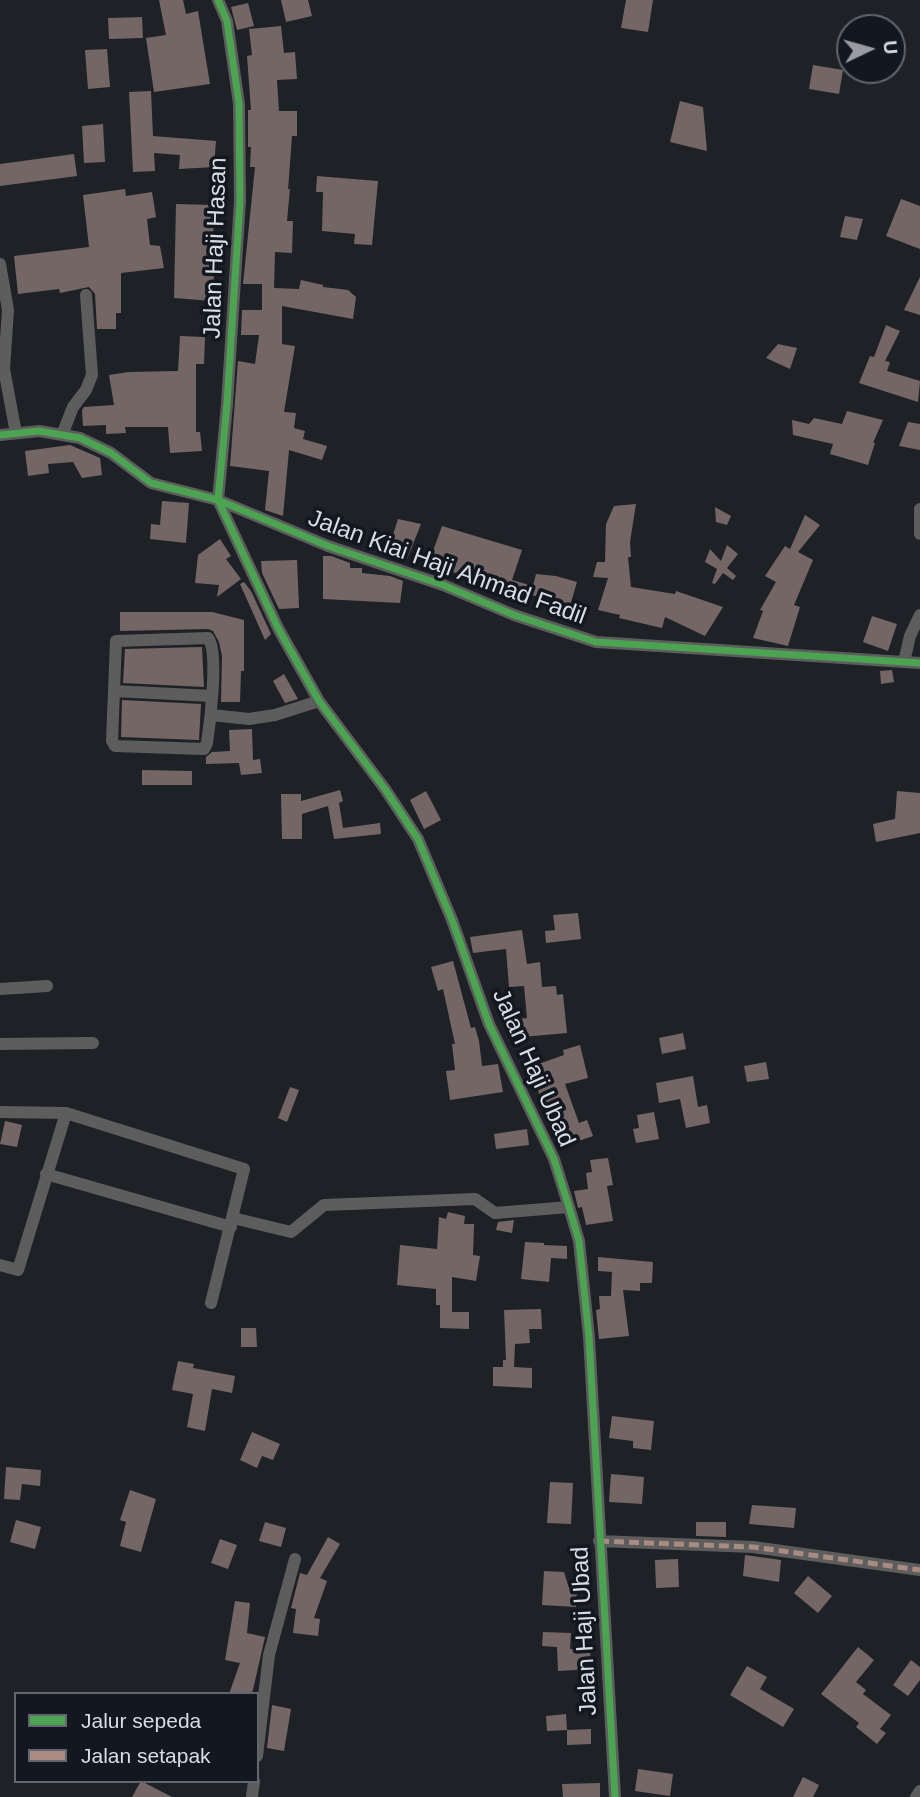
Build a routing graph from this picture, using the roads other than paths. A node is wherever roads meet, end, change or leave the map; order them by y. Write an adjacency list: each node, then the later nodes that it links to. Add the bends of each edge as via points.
1 (218, 0): 7 (street, Jalan Haji Hasan, via 227,21 239,104 240,201)
2 (0, 264): 4 (street, via 8,310 5,369)
3 (86, 295): 6 (street, via 92,374)
4 (16, 433): 5 (street, Jalan Kiai Haji Ahmad Fadil); 6 (street, Jalan Kiai Haji Ahmad Fadil)
5 (0, 435)
6 (62, 435): 7 (street, Jalan Kiai Haji Ahmad Fadil, via 111,453 150,483)
7 (218, 500): 11 (street, Jalan Kiai Haji Ahmad Fadil, via 328,546 596,642); 15 (street, Jalan Haji Ubad, via 278,628)
8 (920, 509): 9 (street)
9 (920, 534)
10 (920, 615): 11 (street)
11 (904, 662): 12 (street, Jalan Kiai Haji Ahmad Fadil)
12 (920, 663)
13 (114, 691): 14 (street); 14 (street, via 118,640 208,638 213,645); 16 (street, via 112,741 117,746 204,749)
14 (212, 696): 16 (street)
15 (319, 701): 16 (street, via 249,719); 24 (street, Jalan Haji Ubad, via 418,839 489,1024 554,1159)
16 (211, 715)
17 (47, 986): 18 (street)
18 (0, 989)
19 (93, 1043): 20 (street)
20 (0, 1044)
21 (0, 1112): 22 (street)
22 (66, 1113): 23 (street); 25 (street, via 244,1169)
23 (46, 1174): 25 (street); 26 (street, via 18,1270)
24 (569, 1207): 25 (street, via 495,1213 475,1199 324,1205 291,1233); 28 (street, Jalan Haji Ubad, via 579,1241 589,1338)
25 (232, 1222): 27 (street)
26 (0, 1265)
27 (211, 1303)
28 (599, 1541): 30 (street, via 753,1547); 33 (street, Jalan Haji Ubad)
29 (295, 1559): 31 (street, via 269,1654)
30 (920, 1570)
31 (259, 1739)
32 (920, 1791): 34 (street)
33 (615, 1797)
34 (916, 1797)

